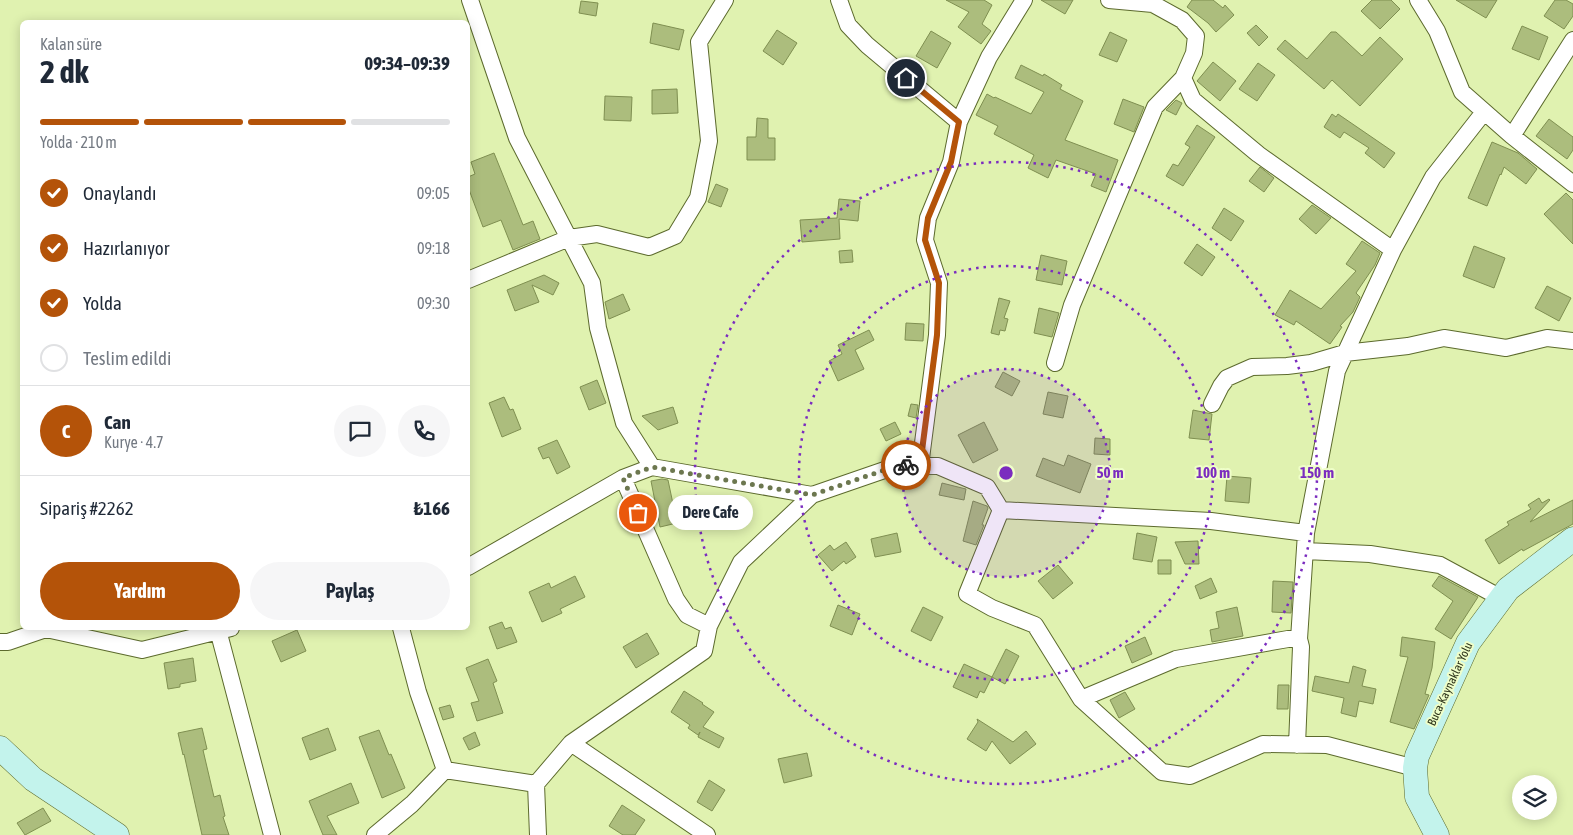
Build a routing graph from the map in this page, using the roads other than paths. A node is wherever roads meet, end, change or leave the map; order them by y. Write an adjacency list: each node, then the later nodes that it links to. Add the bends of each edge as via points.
1 (470, 0): 13 (street, via 517,138)
2 (725, 0): 13 (street, via 699,42 709,141 698,198 675,236 649,247 597,234)
3 (839, 0): 10 (street, via 848,25 867,45)
4 (1024, 0): 10 (street, via 989,57)
5 (1109, 0): 8 (street, via 1153,4 1182,20 1196,36 1194,53)
6 (1418, 0): 9 (street, via 1437,31 1462,92)
7 (1573, 40): 11 (street)
8 (1183, 78): 14 (street, via 1193,100 1258,154); 18 (street, via 1155,107 1072,305)
9 (1484, 112): 11 (street); 14 (street, via 1434,177)
10 (959, 122): 20 (street, via 951,162 928,218 925,240 939,283 937,335)
11 (1512, 136): 12 (street)
12 (1573, 184)
13 (569, 238): 15 (street); 21 (street, via 592,283 598,328 624,422)
14 (1393, 250): 17 (street)
15 (470, 279)
16 (1573, 341): 17 (street, via 1547,338 1506,348 1444,338 1408,346)
17 (1345, 353): 19 (street, via 1311,363 1252,367 1227,378); 25 (street, via 1337,371)
18 (1055, 363)
19 (1212, 404)
20 (920, 466): 23 (street, via 899,465); 24 (street, via 938,466 987,487)
21 (652, 467): 22 (street); 23 (street)
22 (623, 478): 28 (street); 30 (street, via 676,600 688,615)
23 (812, 495): 30 (street, via 741,562)
24 (1001, 510): 25 (street, via 1211,521); 38 (street, via 967,594 1035,626)
25 (1306, 532): 27 (street)
26 (1572, 542): 29 (street, Buca-Kaynaklar Yolu, via 1508,589)
27 (1305, 551): 29 (street, via 1370,554 1440,565); 36 (street)
28 (470, 567)
29 (1501, 598): 42 (street, Buca-Kaynaklar Yolu, via 1468,643)
30 (709, 626): 39 (street, via 704,651)
31 (43, 630): 37 (street)
32 (51, 630): 33 (street, via 142,650)
33 (221, 630)
34 (225, 630): 46 (street)
35 (402, 630): 43 (street, via 418,692)
36 (1299, 639): 38 (street, via 1176,659); 40 (street)
37 (0, 642)
38 (1081, 699): 40 (street, via 1162,772 1190,776 1263,744)
39 (571, 744): 44 (street); 49 (street)
40 (1297, 745): 42 (street, via 1327,745)
41 (0, 748): 45 (street, via 33,779)
42 (1414, 768): 50 (street, Buca-Kaynaklar Yolu, via 1417,797)
43 (445, 770): 44 (street); 47 (street)
44 (536, 784): 48 (street)
45 (117, 835)
46 (272, 835)
47 (375, 835)
48 (538, 835)
49 (708, 835)
50 (1437, 835)

